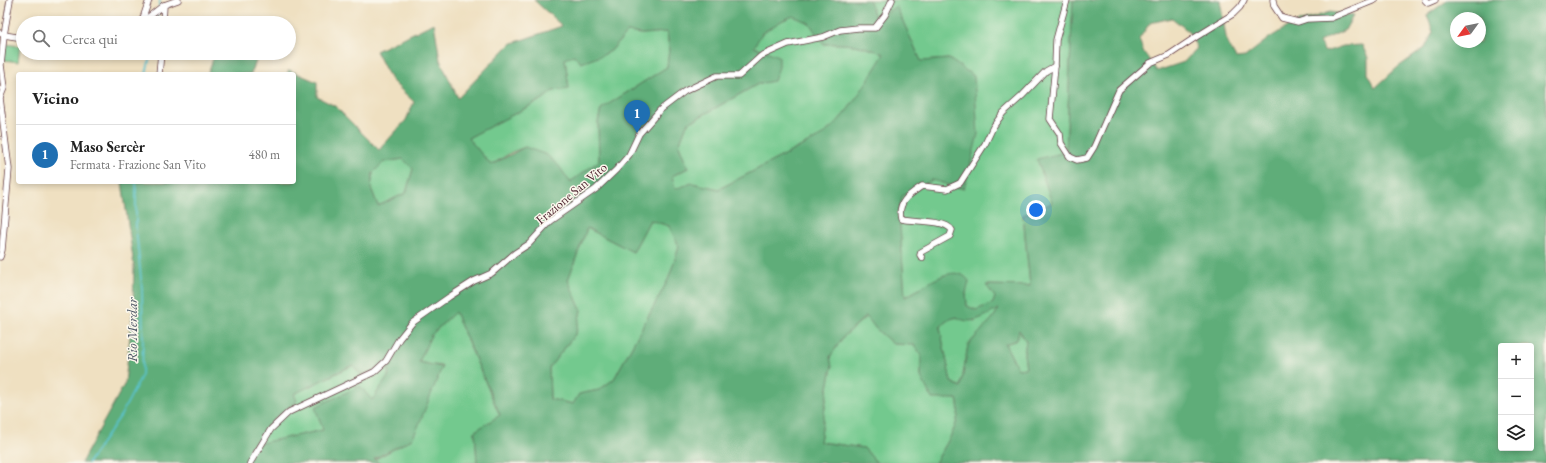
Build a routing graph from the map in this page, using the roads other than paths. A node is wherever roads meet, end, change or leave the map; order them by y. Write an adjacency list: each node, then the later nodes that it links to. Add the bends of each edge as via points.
1 (10, 0): 15 (street)
2 (150, 0): 12 (street)
3 (178, 0): 11 (street)
4 (892, 0): 24 (street, Frazione San Vito, via 876,28 840,30 823,37 788,44 761,56 738,76 717,76 685,91 660,110 639,134 628,155 601,184 550,221 529,244 492,273 461,289 412,324 399,339 386,361 374,372 289,412 271,429)
5 (1067, 0): 19 (street, via 1056,40)
6 (1244, 0): 19 (street, via 1233,14 1169,55 1150,63 1119,90 1087,158 1077,160 1070,157 1050,119)
7 (1273, 0): 8 (street, via 1282,18 1298,22 1331,18)
8 (1375, 0)
9 (1425, 0): 10 (street, via 1428,3)
10 (1435, 0)
11 (159, 8): 13 (street); 14 (street)
12 (144, 16)
13 (149, 16)
14 (161, 16)
15 (2, 34): 16 (street); 18 (street)
16 (16, 37)
17 (160, 60): 20 (street)
18 (1, 66): 21 (street, via 4,88)
19 (1055, 66): 23 (street, via 1046,70 1003,113 960,183 946,189 922,186 905,198 900,210 901,219 939,224 952,230 950,236 921,252)
20 (159, 72)
21 (1, 94): 22 (street, via 9,169)
22 (0, 257)
23 (922, 258)
24 (250, 463)

